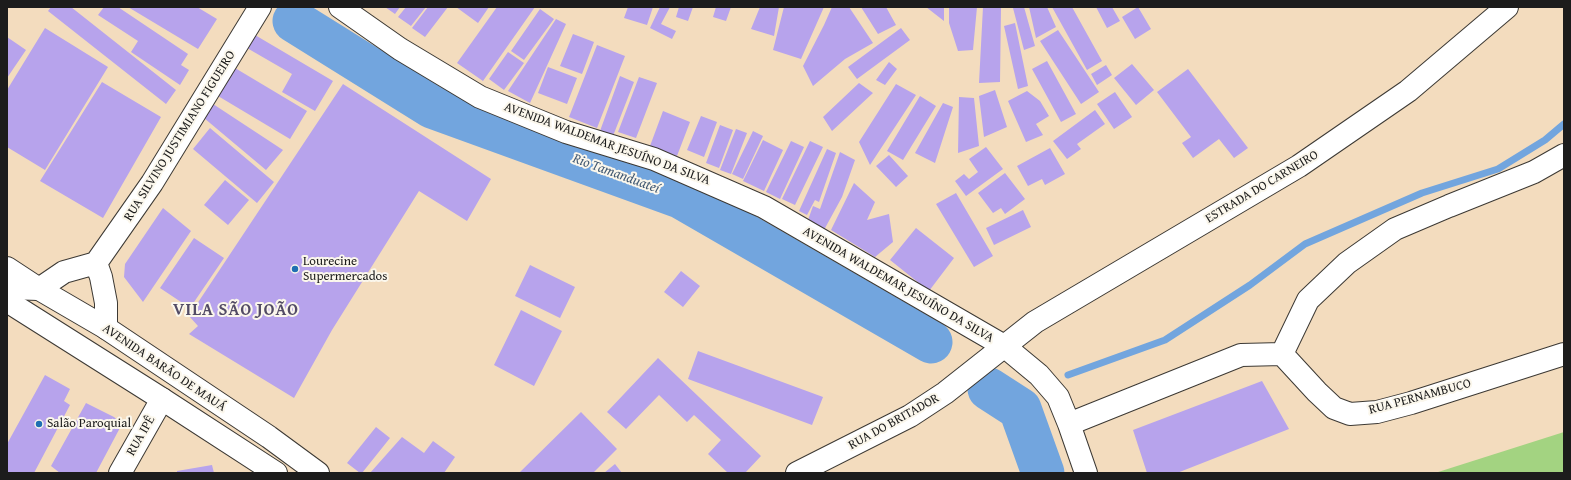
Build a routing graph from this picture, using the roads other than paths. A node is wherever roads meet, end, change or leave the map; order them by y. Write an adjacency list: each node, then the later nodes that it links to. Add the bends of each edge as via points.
1 (260, 7): 5 (street, RUA SILVINO JUSTIMIANO FIGUEIRO, via 152,184)
2 (340, 7): 11 (street, AVENIDA WALDEMAR JESUÍNO DA SILVA, via 400,48 480,97 566,132 654,159 764,207)
3 (1507, 7): 11 (street, ESTRADA DO CARNEIRO, via 1408,91 1300,166 1035,322)
4 (1564, 155): 12 (street, via 1534,172 1396,229 1347,263 1308,300)
5 (96, 263): 8 (street, via 64,272); 10 (street, via 106,303)
6 (7, 268): 8 (street, AVENIDA BARÃO DE MAUÁ)
7 (7, 288): 8 (street)
8 (39, 289): 10 (street, AVENIDA BARÃO DE MAUÁ)
9 (7, 301): 14 (street, AVENIDA BARÃO DE MAUÁ)
10 (106, 328): 16 (street, AVENIDA BARÃO DE MAUÁ)
11 (1004, 346): 15 (street, AVENIDA WALDEMAR JESUÍNO DA SILVA, via 1039,375 1058,397); 20 (street, RUA DO BRITADOR, via 945,393 910,416)
12 (1282, 354): 13 (street, RUA PERNAMBUCO, via 1334,408 1350,414 1377,412 1411,403); 15 (street, via 1241,355)
13 (1564, 354)
14 (162, 399): 16 (street, via 171,398 198,408 257,439); 17 (street, RUA IPÊ); 18 (street, AVENIDA BARÃO DE MAUÁ)
15 (1069, 424): 21 (street, AVENIDA WALDEMAR JESUÍNO DA SILVA)
16 (269, 437): 19 (street, AVENIDA BARÃO DE MAUÁ)
17 (120, 473)
18 (276, 473)
19 (318, 473)
20 (797, 473)
21 (1086, 473)

